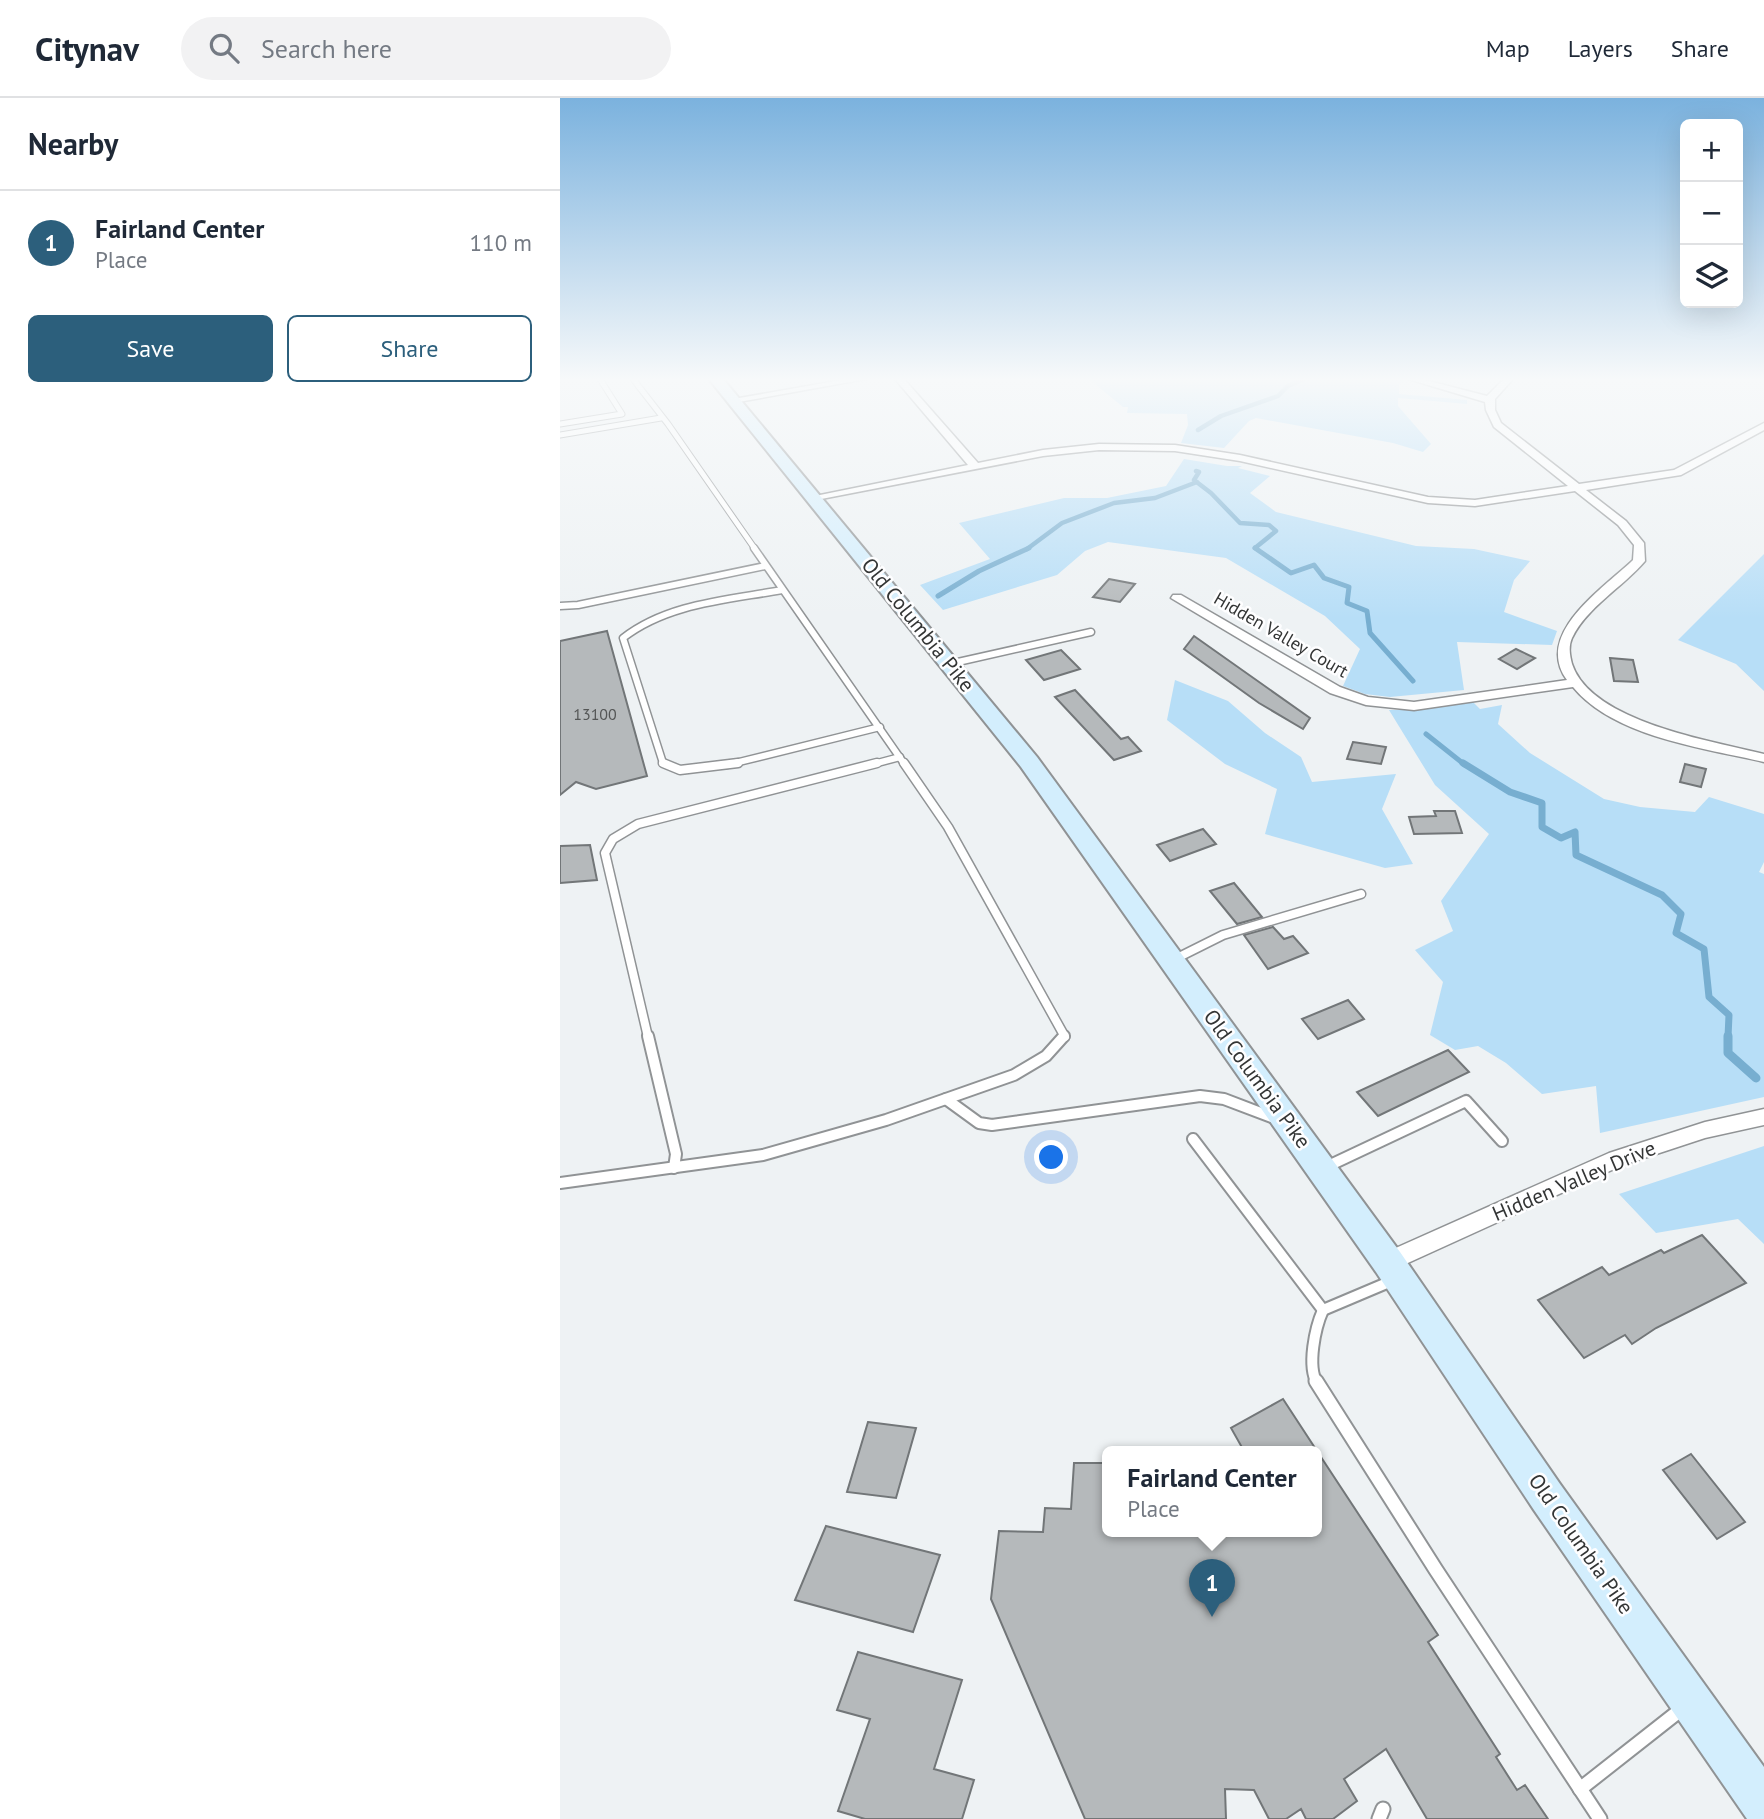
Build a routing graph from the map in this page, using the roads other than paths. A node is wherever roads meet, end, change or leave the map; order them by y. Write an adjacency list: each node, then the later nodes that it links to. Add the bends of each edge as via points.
1 (692, 459): 11 (lane)
2 (783, 459): 10 (main road, Old Columbia Pike)
3 (969, 459): 8 (street)
4 (1010, 459): 8 (street)
5 (1246, 459): 9 (street, via 1429,500 1475,503)
6 (1540, 459): 9 (street)
7 (1706, 459): 9 (street, via 1687,470)
8 (975, 466): 10 (street)
9 (1579, 490): 17 (street, via 1622,523 1640,545 1639,561 1564,641 1564,663)
10 (816, 499): 16 (main road, Old Columbia Pike)
11 (765, 566): 12 (lane); 14 (lane)
12 (782, 590): 18 (lane); 18 (lane, via 657,616 623,639 663,763 681,771 734,764)
13 (1177, 598): 17 (street, Hidden Valley Court, via 1335,690 1366,701 1414,706)
14 (560, 606)
15 (1091, 632): 16 (lane)
16 (949, 664): 22 (main road, Old Columbia Pike, via 1028,762)
17 (1575, 683): 20 (street, via 1615,714 1653,730)
18 (880, 727): 19 (lane)
19 (900, 757): 23 (lane, via 948,827 1065,1037 1046,1056 1014,1075); 28 (lane, via 638,824 613,839 605,853 676,1154)
20 (1764, 758)
21 (1361, 894): 22 (lane, via 1223,935)
22 (1172, 961): 25 (main road, Old Columbia Pike)
23 (946, 1099): 25 (lane, via 979,1123 992,1125 1200,1096 1224,1099); 28 (lane, via 763,1155)
24 (1764, 1116): 31 (street, Hidden Valley Drive, via 1616,1159)
25 (1289, 1124): 29 (main road, Old Columbia Pike)
26 (1193, 1139): 32 (lane)
27 (1502, 1141): 29 (lane, via 1466,1101)
28 (674, 1168): 30 (lane)
29 (1322, 1169): 31 (main road, Old Columbia Pike)
30 (560, 1183)
31 (1394, 1270): 32 (lane); 33 (main road, Old Columbia Pike)
32 (1324, 1310): 34 (lane, via 1318,1322 1312,1374)
33 (1691, 1702): 34 (lane); 35 (main road, Old Columbia Pike)
34 (1580, 1789): 36 (lane)
35 (1764, 1805)
36 (1600, 1819)

